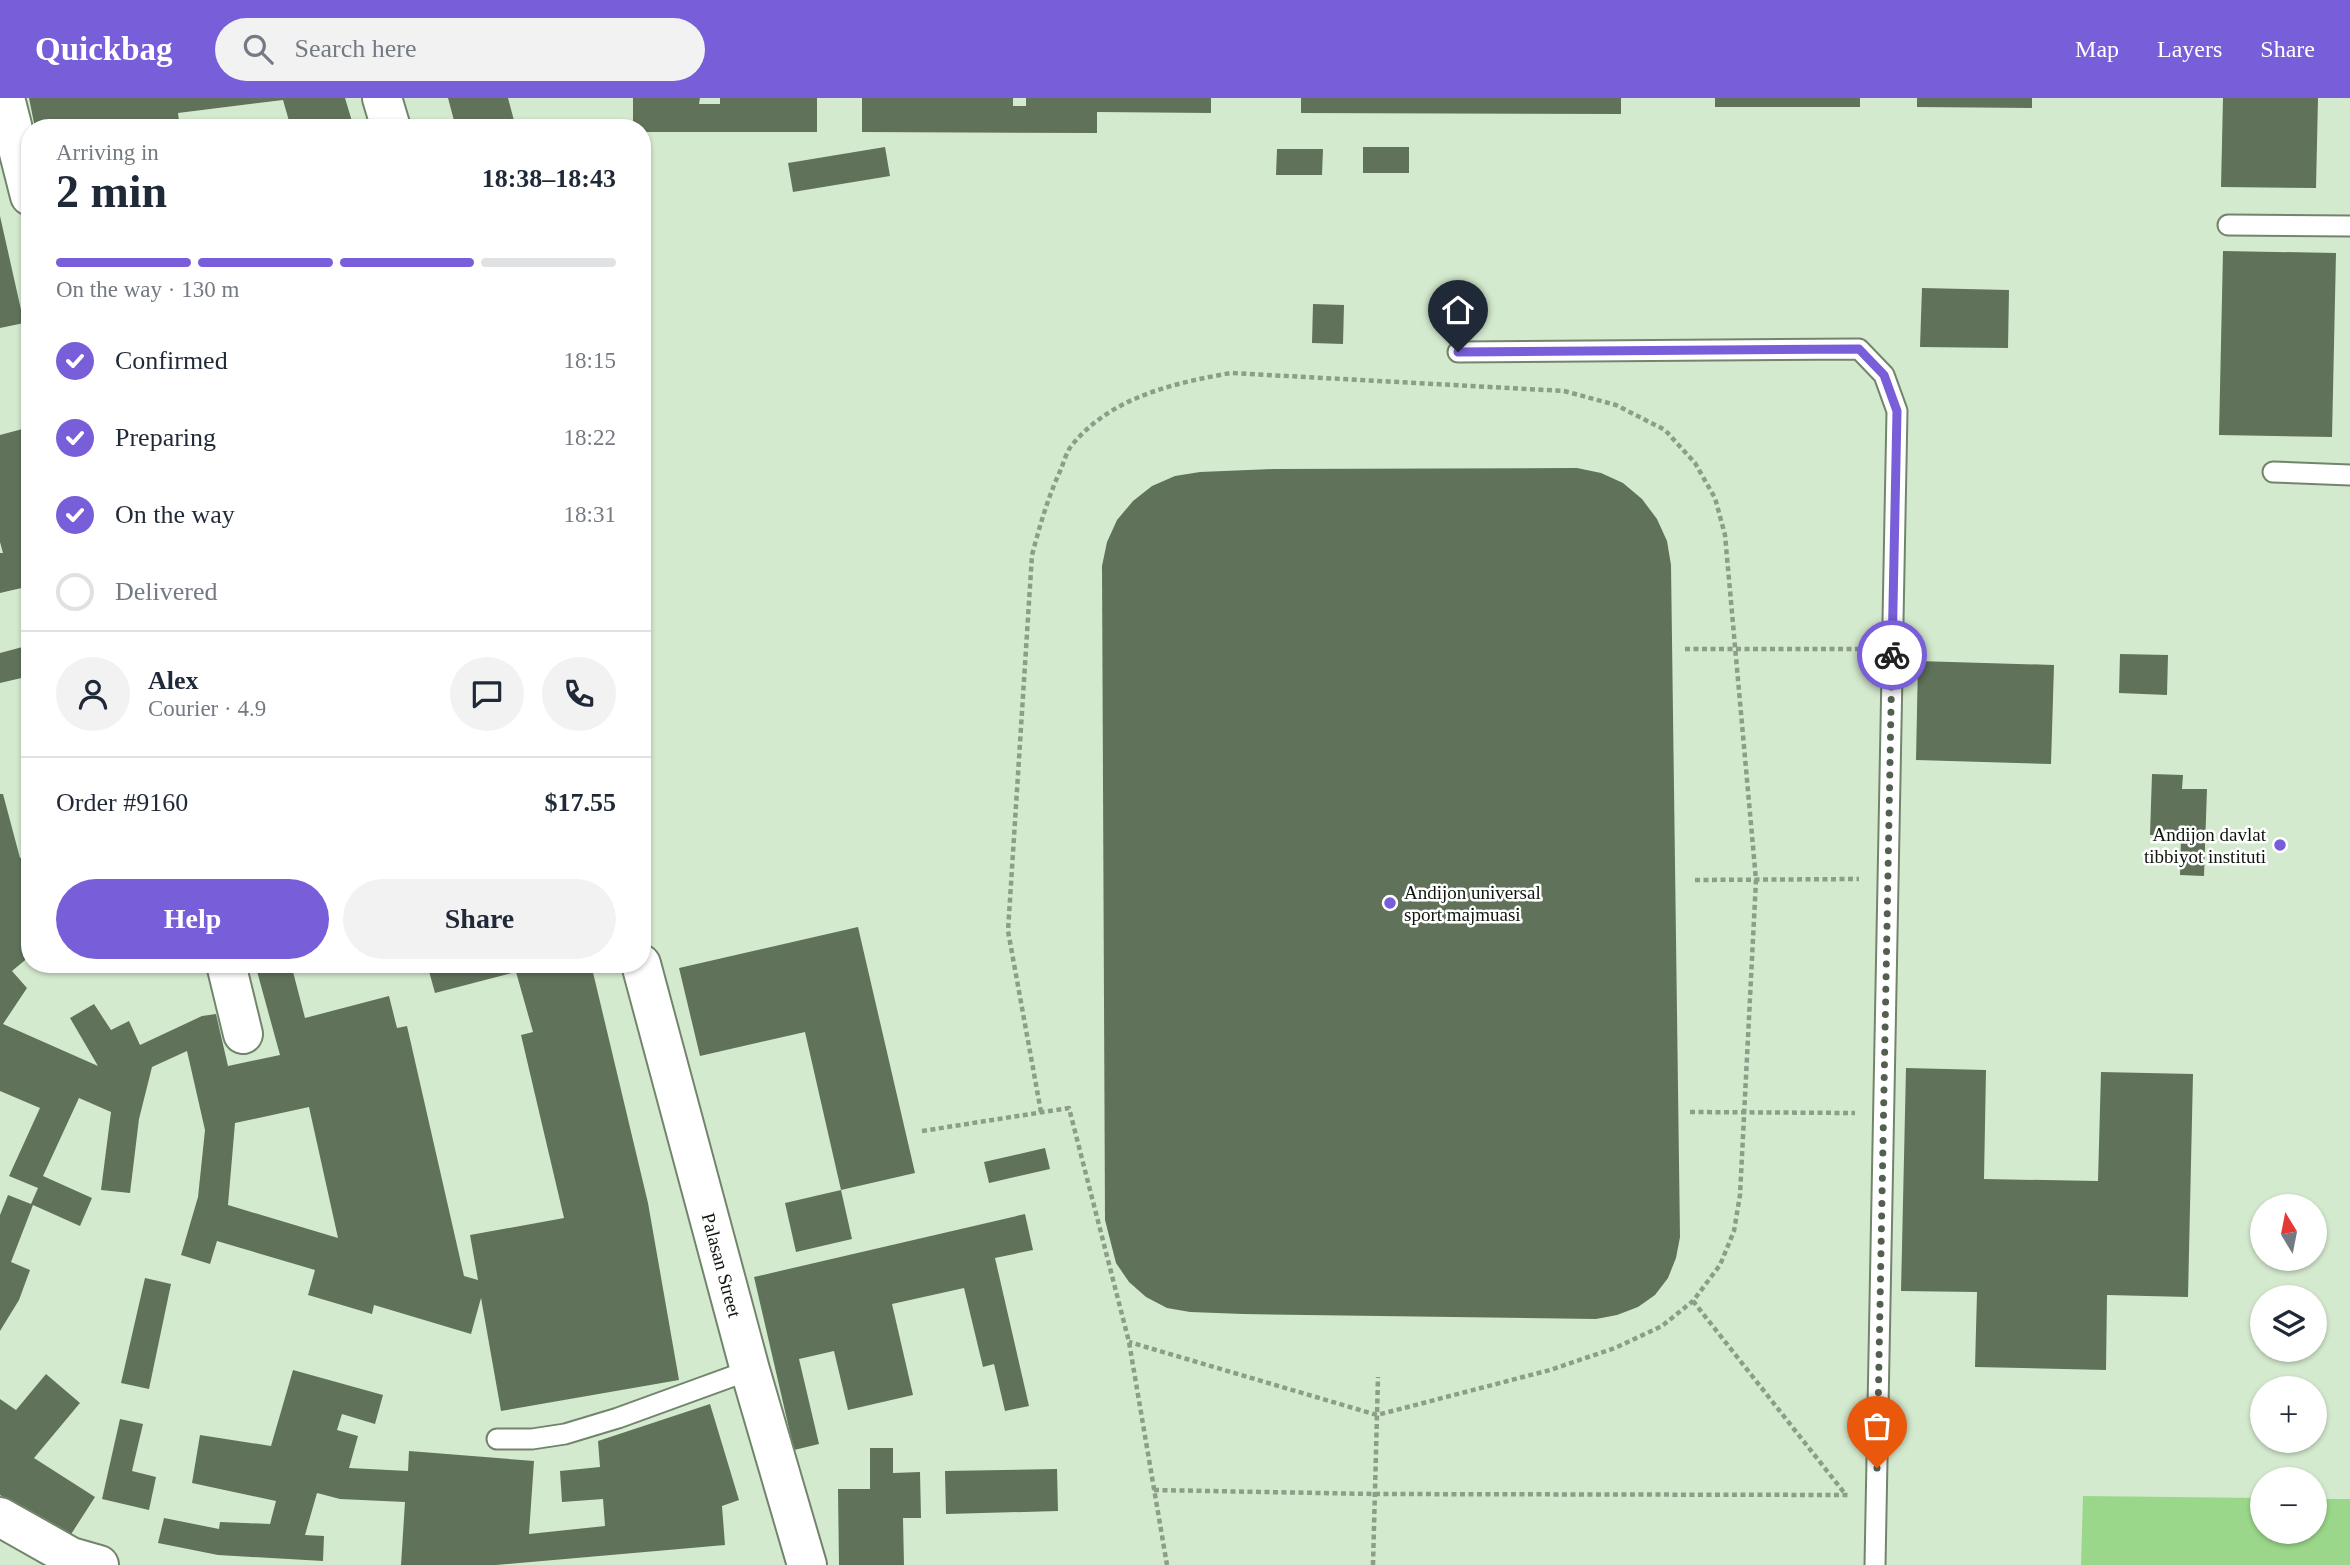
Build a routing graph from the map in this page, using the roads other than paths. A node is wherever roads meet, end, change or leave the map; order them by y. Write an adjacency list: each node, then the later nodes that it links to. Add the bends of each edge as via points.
1 (5, 98): 4 (street)
2 (382, 98): 3 (street)
3 (388, 119)
4 (21, 161)
5 (2228, 225): 6 (lane)
6 (2350, 226)
7 (1458, 352): 18 (lane, via 1859,349 1884,375 1897,411)
8 (2273, 472): 9 (lane)
9 (2350, 475)
10 (228, 973): 12 (street)
11 (643, 973): 13 (street, Palasan Street)
12 (243, 1034)
13 (750, 1370): 14 (lane, via 565,1434); 17 (street, Palasan Street)
14 (498, 1439)
15 (0, 1517): 16 (street, via 71,1557)
16 (99, 1565)
17 (807, 1565)
18 (1875, 1565)

